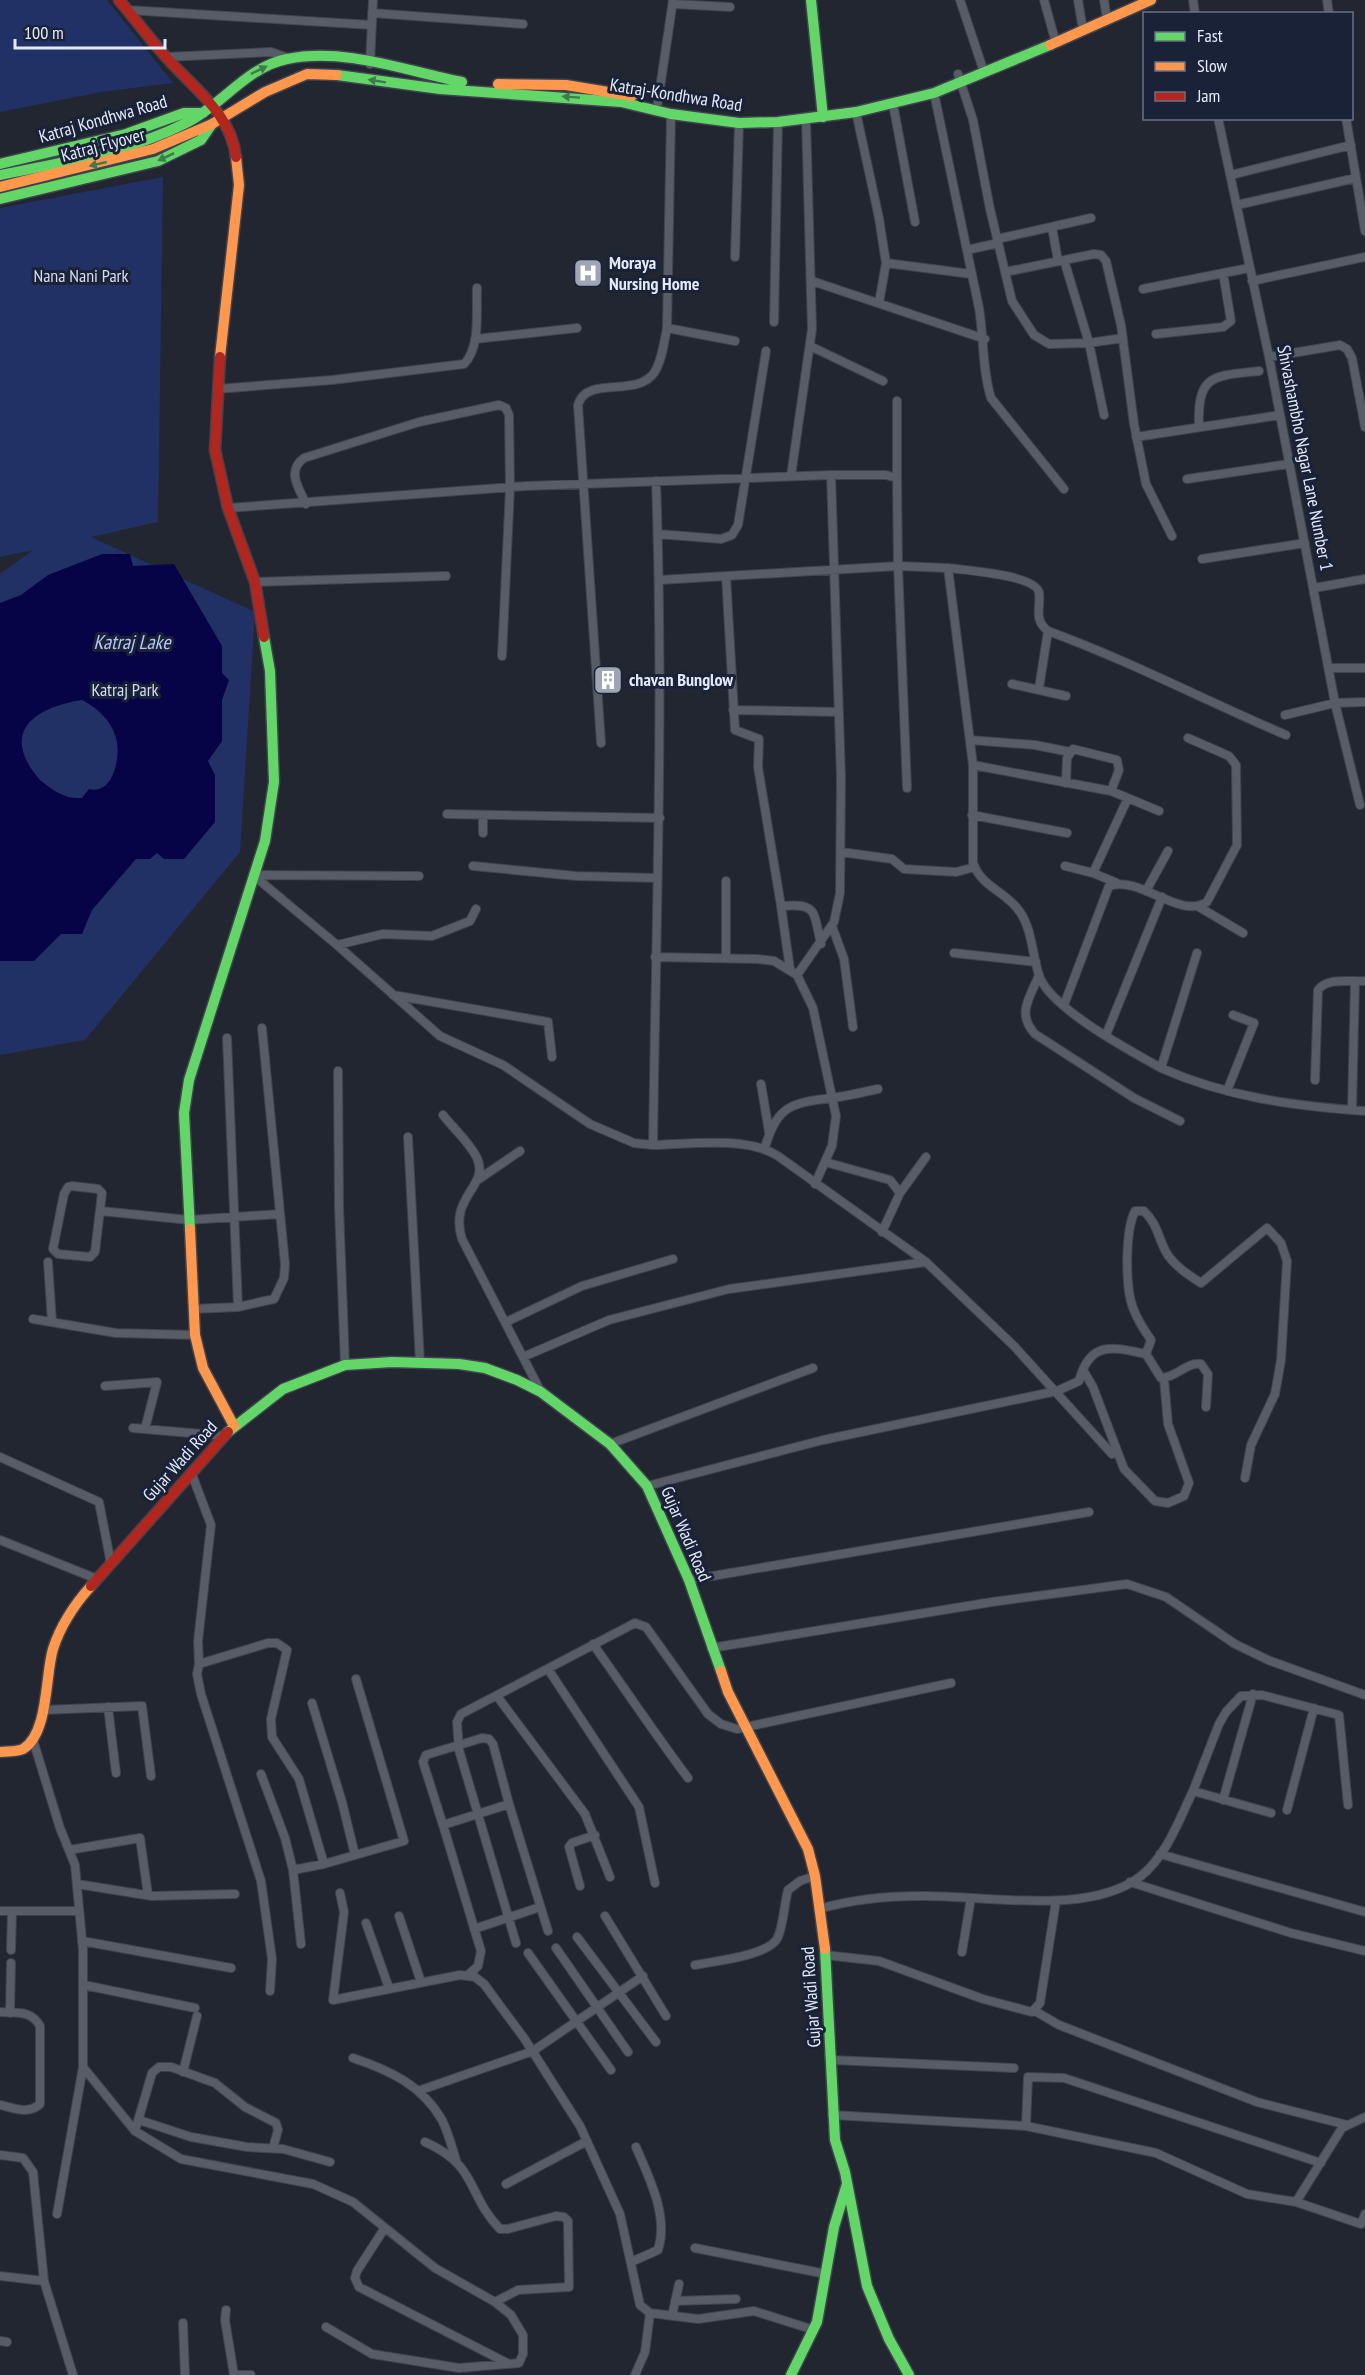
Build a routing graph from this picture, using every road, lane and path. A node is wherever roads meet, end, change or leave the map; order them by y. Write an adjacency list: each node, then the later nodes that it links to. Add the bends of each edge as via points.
1 (119, 0): 12 (main road)
2 (373, 0): 13 (street)
3 (811, 0): 30 (main road)
4 (960, 0): 22 (street)
5 (1044, 0): 18 (street)
6 (1078, 0): 16 (street)
7 (1104, 0): 14 (street)
8 (1130, 0): 14 (main road, Katraj-Kondhwa Road)
9 (1151, 0): 23 (main road, Katraj-Kondhwa Road)
10 (673, 2): 11 (street); 25 (street)
11 (730, 8)
12 (128, 10): 17 (street); 19 (main road)
13 (372, 13): 15 (street); 17 (street)
14 (1106, 13): 16 (main road, Katraj-Kondhwa Road)
15 (523, 24)
16 (1082, 24): 18 (main road, Katraj-Kondhwa Road)
17 (372, 25): 21 (street)
18 (1054, 36): 22 (main road, Katraj-Kondhwa Road)
19 (166, 57): 20 (street, via 271,52); 26 (main road)
20 (288, 58): 21 (main road, Katraj-Kondhwa Road); 26 (main road, Katraj-Kondhwa Road, one-way to 20, via 250,74)
21 (370, 64): 25 (main road, Katraj-Kondhwa Road, via 463,82 589,85)
22 (982, 66): 23 (main road, Katraj-Kondhwa Road)
23 (960, 79): 24 (main road, Katraj-Kondhwa Road); 30 (main road, Katraj-Kondhwa Road); 51 (street)
24 (934, 93): 27 (main road, Katraj-Kondhwa Road); 52 (street)
25 (658, 102): 30 (main road, Katraj-Kondhwa Road, via 738,114)
26 (212, 104): 29 (main road, Katraj Kondhwa Road); 32 (main road)
27 (893, 104): 28 (main road, Katraj-Kondhwa Road); 48 (street)
28 (856, 111): 30 (main road, Katraj-Kondhwa Road); 56 (street)
29 (202, 112): 40 (main road, Katraj Kondhwa Road, via 184,113 126,134); 41 (main road, Katraj Flyover, via 189,122 130,145)
30 (822, 112): 33 (main road, Katraj-Kondhwa Road)
31 (672, 114): 32 (main road, Katraj-Kondhwa Road, one-way to 32, via 621,102 440,89 307,74); 37 (main road, Katraj-Kondhwa Road); 68 (street)
32 (222, 116): 38 (main road); 80 (main road, via 234,139 239,185)
33 (806, 119): 36 (main road, Katraj-Kondhwa Road); 61 (street)
34 (1218, 120): 42 (street, Shivashambho Nagar Lane Number 1)
35 (1346, 120): 39 (street)
36 (778, 122): 37 (main road, Katraj-Kondhwa Road); 66 (street)
37 (739, 123): 53 (street)
38 (212, 124): 44 (main road, Katraj Flyover, one-way to 44, via 133,156); 45 (main road, one-way to 45, via 201,141 158,161)
39 (1350, 145): 42 (street); 43 (street)
40 (0, 164)
41 (0, 175)
42 (1231, 175): 46 (street, Shivashambho Nagar Lane Number 1)
43 (1356, 178): 46 (street); 50 (street)
44 (0, 187)
45 (0, 199)
46 (1237, 205): 57 (street, Shivashambho Nagar Lane Number 1)
47 (1091, 218): 49 (street)
48 (915, 222)
49 (1052, 226): 51 (street); 55 (street)
50 (1365, 231)
51 (998, 241): 52 (street); 58 (street)
52 (967, 250): 60 (street)
53 (735, 257)
54 (1365, 257): 62 (street)
55 (1061, 261): 58 (street); 70 (street, via 1094,254 1106,261); 74 (street)
56 (886, 263): 60 (street); 65 (street)
57 (1250, 268): 59 (street); 62 (street, Shivashambho Nagar Lane Number 1)
58 (1005, 272): 74 (street, via 1012,301 1034,335 1049,344)
59 (1223, 273): 64 (street); 69 (street, via 1231,321 1223,327)
60 (971, 274): 72 (street)
61 (812, 281): 65 (street); 75 (street)
62 (1252, 281): 77 (street, Shivashambho Nagar Lane Number 1)
63 (477, 288): 71 (street)
64 (1143, 289)
65 (879, 303): 72 (street)
66 (774, 322)
67 (577, 328): 71 (street)
68 (667, 328): 73 (street); 94 (street, via 654,373 644,382 587,391 580,396)
69 (1156, 334)
70 (1123, 338): 74 (street); 86 (street)
71 (475, 339): 80 (street, via 471,357 453,367)
72 (985, 339): 96 (street, via 991,398)
73 (735, 341)
74 (1089, 343): 82 (street)
75 (810, 346): 79 (street); 89 (street)
76 (766, 351): 90 (street)
77 (1269, 357): 83 (street, Shivashambho Nagar Lane Number 1); 85 (street, via 1340,345 1347,349)
78 (1259, 371): 84 (street, via 1217,376 1209,381 1199,397)
79 (883, 381)
80 (217, 389): 98 (main road, via 215,450)
81 (897, 401): 91 (street)
82 (1104, 415)
83 (1280, 415): 84 (street); 87 (street, Shivashambho Nagar Lane Number 1)
84 (1199, 427): 86 (street)
85 (1365, 427)
86 (1136, 437): 100 (street, via 1146,484)
87 (1289, 464): 92 (street); 101 (street, Shivashambho Nagar Lane Number 1)
88 (831, 475): 89 (street); 91 (street); 105 (street)
89 (791, 476): 90 (street)
90 (745, 478): 93 (street); 99 (street, via 738,525 732,535 721,539)
91 (897, 478): 103 (street)
92 (1187, 480)
93 (656, 482): 94 (street); 99 (street)
94 (583, 484): 95 (street); 127 (street)
95 (510, 488): 97 (street); 97 (street, via 509,415 499,405 429,420 304,459 297,463 294,476); 113 (street)
96 (1064, 489)
97 (306, 504): 98 (street)
98 (228, 508): 110 (main road)
99 (658, 534): 109 (street)
100 (1172, 536)
101 (1305, 543): 102 (street); 111 (street, Shivashambho Nagar Lane Number 1)
102 (1202, 559)
103 (898, 566): 104 (street); 105 (street); 131 (street)
104 (948, 568): 112 (street, via 1007,576 1033,584 1039,594 1040,625); 126 (street)
105 (834, 569): 107 (street); 122 (street)
106 (446, 576): 110 (street)
107 (726, 576): 109 (street); 121 (street)
108 (1365, 579): 111 (street)
109 (660, 580): 139 (street)
110 (255, 582): 148 (main road, via 270,671 274,782 265,841)
111 (1314, 588): 114 (street, Shivashambho Nagar Lane Number 1)
112 (1048, 631): 117 (street); 124 (street, via 1157,675 1186,692)
113 (502, 656)
114 (1329, 668): 115 (street); 120 (street, Shivashambho Nagar Lane Number 1)
115 (1365, 668)
116 (1012, 684): 117 (street)
117 (1039, 688): 118 (street)
118 (1066, 696)
119 (1365, 702): 120 (street)
120 (1335, 703): 123 (street); 134 (street, Shivashambho Nagar Lane Number 1)
121 (733, 710): 122 (street); 155 (street, via 735,730 759,739 758,767)
122 (839, 712): 143 (street)
123 (1285, 715)
124 (1286, 735)
125 (1188, 738): 156 (street, via 1229,756 1237,775 1237,845 1207,902)
126 (970, 740): 128 (street); 129 (street)
127 (601, 743)
128 (1070, 752): 130 (street); 132 (street, via 1073,749 1117,760 1119,770)
129 (973, 765): 130 (street); 137 (street)
130 (1066, 783): 132 (street)
131 (906, 788)
132 (1111, 790): 133 (street)
133 (1128, 798): 135 (street); 147 (street)
134 (1360, 805)
135 (1159, 811)
136 (447, 814): 138 (street)
137 (972, 815): 141 (street); 146 (street)
138 (483, 816): 139 (street); 140 (street)
139 (660, 818): 150 (street)
140 (483, 833)
141 (1067, 833)
142 (1168, 851): 153 (street)
143 (841, 852): 146 (street, via 892,859 904,869 956,872); 158 (street, via 840,893)
144 (474, 866): 150 (street, via 576,876)
145 (1065, 866): 147 (street)
146 (975, 867): 166 (street, via 978,877 1021,913)
147 (1093, 873): 152 (street)
148 (253, 875): 149 (street); 161 (street); 204 (main road, via 189,1080 184,1113)
149 (419, 876)
150 (657, 878): 164 (street)
151 (726, 881): 165 (street)
152 (1117, 883): 153 (street); 173 (street, via 1109,886)
153 (1146, 891): 154 (street)
154 (1162, 897): 156 (street); 177 (street)
155 (781, 906): 160 (street, via 805,905 811,909); 167 (street)
156 (1199, 907): 159 (street)
157 (476, 909): 161 (street, via 470,921 432,936 383,934)
158 (832, 926): 160 (street); 176 (street, via 844,959)
159 (1243, 933)
160 (820, 944): 168 (street)
161 (337, 945): 172 (street)
162 (954, 953): 166 (street)
163 (1197, 953): 180 (street)
164 (655, 957): 165 (street); 193 (street)
165 (726, 958): 167 (street, via 774,961)
166 (1036, 962): 169 (street)
167 (790, 969): 168 (street)
168 (798, 975): 186 (street, via 813,1008)
169 (1039, 975): 173 (street, via 1046,989); 190 (street, via 1024,1015 1035,1034 1134,1098)
170 (1355, 981): 171 (street); 182 (street, via 1330,982 1318,990); 187 (street)
171 (1365, 981)
172 (392, 995): 179 (street, via 548,1022); 193 (street, via 440,1036 503,1065 590,1124 634,1143)
173 (1064, 1005): 177 (street)
174 (1233, 1015): 185 (street, via 1254,1023)
175 (262, 1028): 202 (street)
176 (853, 1028)
177 (1106, 1035): 180 (street)
178 (227, 1038): 203 (street)
179 (552, 1057)
180 (1161, 1068): 185 (street)
181 (338, 1071): 218 (street)
182 (1315, 1080)
183 (761, 1084): 191 (street)
184 (878, 1089): 186 (street)
185 (1227, 1091): 187 (street, via 1265,1100)
186 (834, 1097): 191 (street, via 802,1101 785,1108); 197 (street, via 835,1132)
187 (1352, 1110): 188 (street)
188 (1365, 1111)
189 (443, 1115): 198 (street, via 476,1156)
190 (1180, 1121)
191 (769, 1132): 194 (street)
192 (408, 1137): 217 (street)
193 (653, 1145): 194 (street, via 740,1144)
194 (765, 1148): 199 (street)
195 (520, 1151): 198 (street)
196 (926, 1157): 200 (street)
197 (825, 1162): 199 (street); 200 (street, via 890,1180)
198 (479, 1179): 213 (street, via 461,1203 458,1227)
199 (815, 1184): 205 (street)
200 (900, 1193): 205 (street)
201 (101, 1211): 201 (street, via 93,1256 55,1252 68,1187 100,1191); 204 (street)
202 (280, 1214): 203 (street); 209 (street, via 285,1264 280,1291 262,1304)
203 (235, 1217): 204 (street); 209 (street)
204 (189, 1220): 210 (main road)
205 (882, 1232): 208 (street)
206 (673, 1259): 213 (street, via 582,1286)
207 (48, 1262): 212 (street)
208 (926, 1262): 216 (street, via 729,1289 609,1320); 223 (street)
209 (238, 1307): 210 (street)
210 (193, 1309): 214 (main road)
211 (33, 1319): 212 (street)
212 (52, 1322): 214 (street, via 116,1333)
213 (506, 1322): 216 (street)
214 (195, 1335): 226 (main road, via 203,1368)
215 (1146, 1354): 220 (street, via 1111,1346 1100,1349); 221 (street); 234 (street, via 1151,1340 1132,1306 1128,1270 1130,1220 1135,1211 1144,1211 1155,1223 1167,1253 1201,1283 1267,1228 1274,1233 1287,1261 1281,1360 1275,1394 1251,1444)
216 (523, 1357): 224 (street)
217 (420, 1362): 218 (main road, Gujar Wadi Road); 224 (main road, Gujar Wadi Road, via 485,1368)
218 (345, 1365): 226 (main road, Gujar Wadi Road, via 284,1389)
219 (813, 1368): 230 (street)
220 (1083, 1370): 221 (street, via 1124,1469 1155,1501 1168,1503 1184,1496 1189,1484 1168,1424); 223 (street, via 1079,1381)
221 (1164, 1379): 225 (street, via 1192,1364 1201,1364 1208,1374)
222 (105, 1386): 228 (street, via 157,1382)
223 (1057, 1391): 231 (street); 235 (street, via 823,1440)
224 (541, 1392): 230 (main road, Gujar Wadi Road)
225 (1206, 1407)
226 (234, 1426): 229 (main road, Gujar Wadi Road)
227 (133, 1428): 228 (street)
228 (146, 1429): 229 (street)
229 (225, 1436): 233 (main road, Gujar Wadi Road)
230 (610, 1444): 235 (main road, Gujar Wadi Road)
231 (1112, 1454)
232 (0, 1457): 238 (street, via 99,1502)
233 (191, 1472): 238 (main road, Gujar Wadi Road); 243 (street, via 211,1525)
234 (1245, 1478)
235 (648, 1486): 240 (main road, Gujar Wadi Road)
236 (1089, 1512): 240 (street)
237 (0, 1540): 239 (street)
238 (111, 1564): 239 (main road, Gujar Wadi Road)
239 (97, 1579): 253 (main road, Gujar Wadi Road, via 70,1609 53,1650)
240 (689, 1580): 242 (main road, Gujar Wadi Road)
241 (593, 1644): 244 (street); 254 (street, via 626,1626 641,1623 708,1714 729,1727); 261 (street, via 663,1748)
242 (711, 1648): 248 (street, via 1127,1584 1166,1597 1235,1644 1268,1660); 254 (main road, Gujar Wadi Road)
243 (199, 1664): 274 (street, via 268,1643 277,1643 287,1650 271,1719 272,1737 299,1779); 317 (street, via 201,1694 262,1889 272,1959)
244 (548, 1669): 249 (street); 279 (street, via 636,1800)
245 (356, 1679): 273 (street, via 404,1841)
246 (951, 1683): 254 (street)
247 (1253, 1694): 252 (street); 262 (street, via 1241,1696 1226,1712); 263 (street)
248 (1365, 1695)
249 (497, 1696): 256 (street, via 461,1714); 270 (street, via 585,1814)
250 (312, 1703): 273 (street)
251 (108, 1707): 253 (street); 258 (street); 260 (street, via 142,1706)
252 (1314, 1708): 265 (street, via 1339,1715); 266 (street)
253 (43, 1710): 255 (main road, Gujar Wadi Road)
254 (746, 1728): 276 (main road, Gujar Wadi Road, via 794,1819)
255 (33, 1740): 257 (main road, via 21,1750); 271 (street)
256 (459, 1745): 264 (street, via 489,1739); 268 (street); 269 (street, via 423,1757)
257 (0, 1752)
258 (116, 1773)
259 (261, 1774): 275 (street)
260 (151, 1776)
261 (688, 1778)
262 (1193, 1791): 263 (street); 272 (street)
263 (1223, 1800): 267 (street)
264 (509, 1804): 268 (street); 287 (street)
265 (1348, 1805)
266 (1287, 1810)
267 (1271, 1813)
268 (476, 1815): 269 (street); 295 (street)
269 (443, 1825): 297 (street)
270 (595, 1835): 277 (street); 281 (street, via 569,1847)
271 (69, 1850): 280 (street); 284 (street, via 140,1838)
272 (1160, 1854): 278 (street); 292 (street)
273 (355, 1856): 274 (street)
274 (324, 1864): 275 (street)
275 (293, 1870): 302 (street)
276 (815, 1876): 288 (main road, Gujar Wadi Road); 310 (street, via 788,1890 779,1934 772,1944 754,1953)
277 (609, 1877)
278 (1130, 1882): 286 (street, via 1094,1897); 305 (street, via 1291,1933)
279 (655, 1883)
280 (77, 1884): 284 (street); 291 (street)
281 (580, 1886)
282 (340, 1893): 316 (street, via 344,1912 333,2000)
283 (235, 1894): 284 (street)
284 (148, 1895)
285 (971, 1898): 286 (street); 288 (street, via 857,1899); 306 (street)
286 (1056, 1900): 320 (street, via 1040,2003)
287 (540, 1907): 295 (street); 298 (street)
288 (819, 1909): 308 (main road, Gujar Wadi Road)
289 (0, 1911): 290 (street)
290 (12, 1911): 291 (street); 304 (street)
291 (79, 1911): 300 (street)
292 (1365, 1912)
293 (399, 1916): 314 (street)
294 (605, 1916): 313 (street)
295 (508, 1918): 297 (street); 301 (street)
296 (366, 1923): 316 (street)
297 (474, 1929): 312 (street, via 482,1957)
298 (548, 1930)
299 (577, 1936): 318 (street)
300 (82, 1941): 311 (street); 315 (street)
301 (516, 1943)
302 (301, 1944)
303 (556, 1948): 319 (street)
304 (11, 1950)
305 (1365, 1951)
306 (962, 1952)
307 (528, 1953): 323 (street)
308 (825, 1955): 320 (street, via 879,1961 983,1999 1024,2012); 328 (main road, Gujar Wadi Road)
309 (11, 1962): 321 (street)
310 (695, 1965)
311 (231, 1968)
312 (468, 1976): 314 (street); 325 (street, via 475,1977 496,1999)
313 (643, 1976): 318 (street); 322 (street)
314 (421, 1982): 316 (street)
315 (84, 1986): 329 (street); 332 (street, via 196,2012)
316 (389, 1989)
317 (270, 1991)
318 (619, 1993): 319 (street); 324 (street)
319 (598, 2008): 323 (street); 326 (street)
320 (1035, 2011): 338 (street, via 1059,2025 1257,2102)
321 (5, 2012): 334 (street, via 26,2013 35,2017 40,2026 40,2104 26,2111)
322 (666, 2016)
323 (578, 2022): 325 (street); 331 (street)
324 (656, 2042)
325 (533, 2051): 333 (street); 341 (street)
326 (628, 2052)
327 (353, 2058): 333 (street, via 389,2070)
328 (832, 2060): 330 (street); 335 (main road, Gujar Wadi Road)
329 (82, 2067): 340 (street); 354 (street)
330 (1014, 2068)
331 (611, 2070)
332 (183, 2072): 337 (street, via 159,2067 152,2073); 344 (street, via 215,2083 245,2107 276,2123)
333 (418, 2091): 346 (street, via 442,2120)
334 (0, 2105)
335 (832, 2115): 339 (street); 350 (main road, Gujar Wadi Road)
336 (1365, 2117): 338 (street)
337 (139, 2120): 340 (street); 344 (street, via 191,2137 247,2148)
338 (1347, 2125): 348 (street)
339 (1026, 2126): 348 (street, via 1028,2077 1064,2078); 352 (street, via 1156,2153 1247,2194)
340 (135, 2130): 356 (street, via 181,2159 328,2189 353,2202)
341 (587, 2141): 349 (street); 358 (street, via 620,2214)
342 (425, 2142): 346 (street)
343 (636, 2147): 358 (street, via 652,2184 662,2228 658,2250)
344 (273, 2148): 347 (street)
345 (0, 2155): 361 (street, via 23,2158 33,2172)
346 (456, 2160): 365 (street, via 500,2229 556,2216 568,2221 569,2287 518,2290)
347 (330, 2163)
348 (1321, 2163): 351 (street)
349 (506, 2184)
350 (848, 2184): 359 (main road, via 834,2227); 379 (main road, Gujar Wadi Road, via 867,2286)
351 (1306, 2189): 352 (street); 353 (street)
352 (1296, 2202): 353 (street)
353 (1308, 2206): 355 (street, via 1361,2224)
354 (57, 2214)
355 (1365, 2214)
356 (384, 2229): 365 (street, via 435,2268); 372 (street, via 357,2271 359,2287)
357 (694, 2248): 359 (street)
358 (631, 2262): 367 (street, via 640,2305)
359 (826, 2274): 371 (main road)
360 (0, 2276): 361 (street)
361 (44, 2281): 373 (street)
362 (680, 2284): 364 (street)
363 (736, 2298): 364 (street)
364 (675, 2301): 368 (street)
365 (495, 2302): 372 (street, via 511,2315 523,2335 520,2361)
366 (226, 2310): 375 (street)
367 (650, 2313): 368 (street); 377 (street, via 645,2352)
368 (672, 2316): 371 (street, via 716,2318 754,2311)
369 (183, 2323): 374 (street)
370 (326, 2327): 372 (street, via 372,2354 459,2368)
371 (814, 2331): 378 (main road)
372 (509, 2364)
373 (73, 2375)
374 (185, 2375)
375 (236, 2375): 376 (street)
376 (251, 2375)
377 (634, 2375)
378 (791, 2375)
379 (909, 2375)

